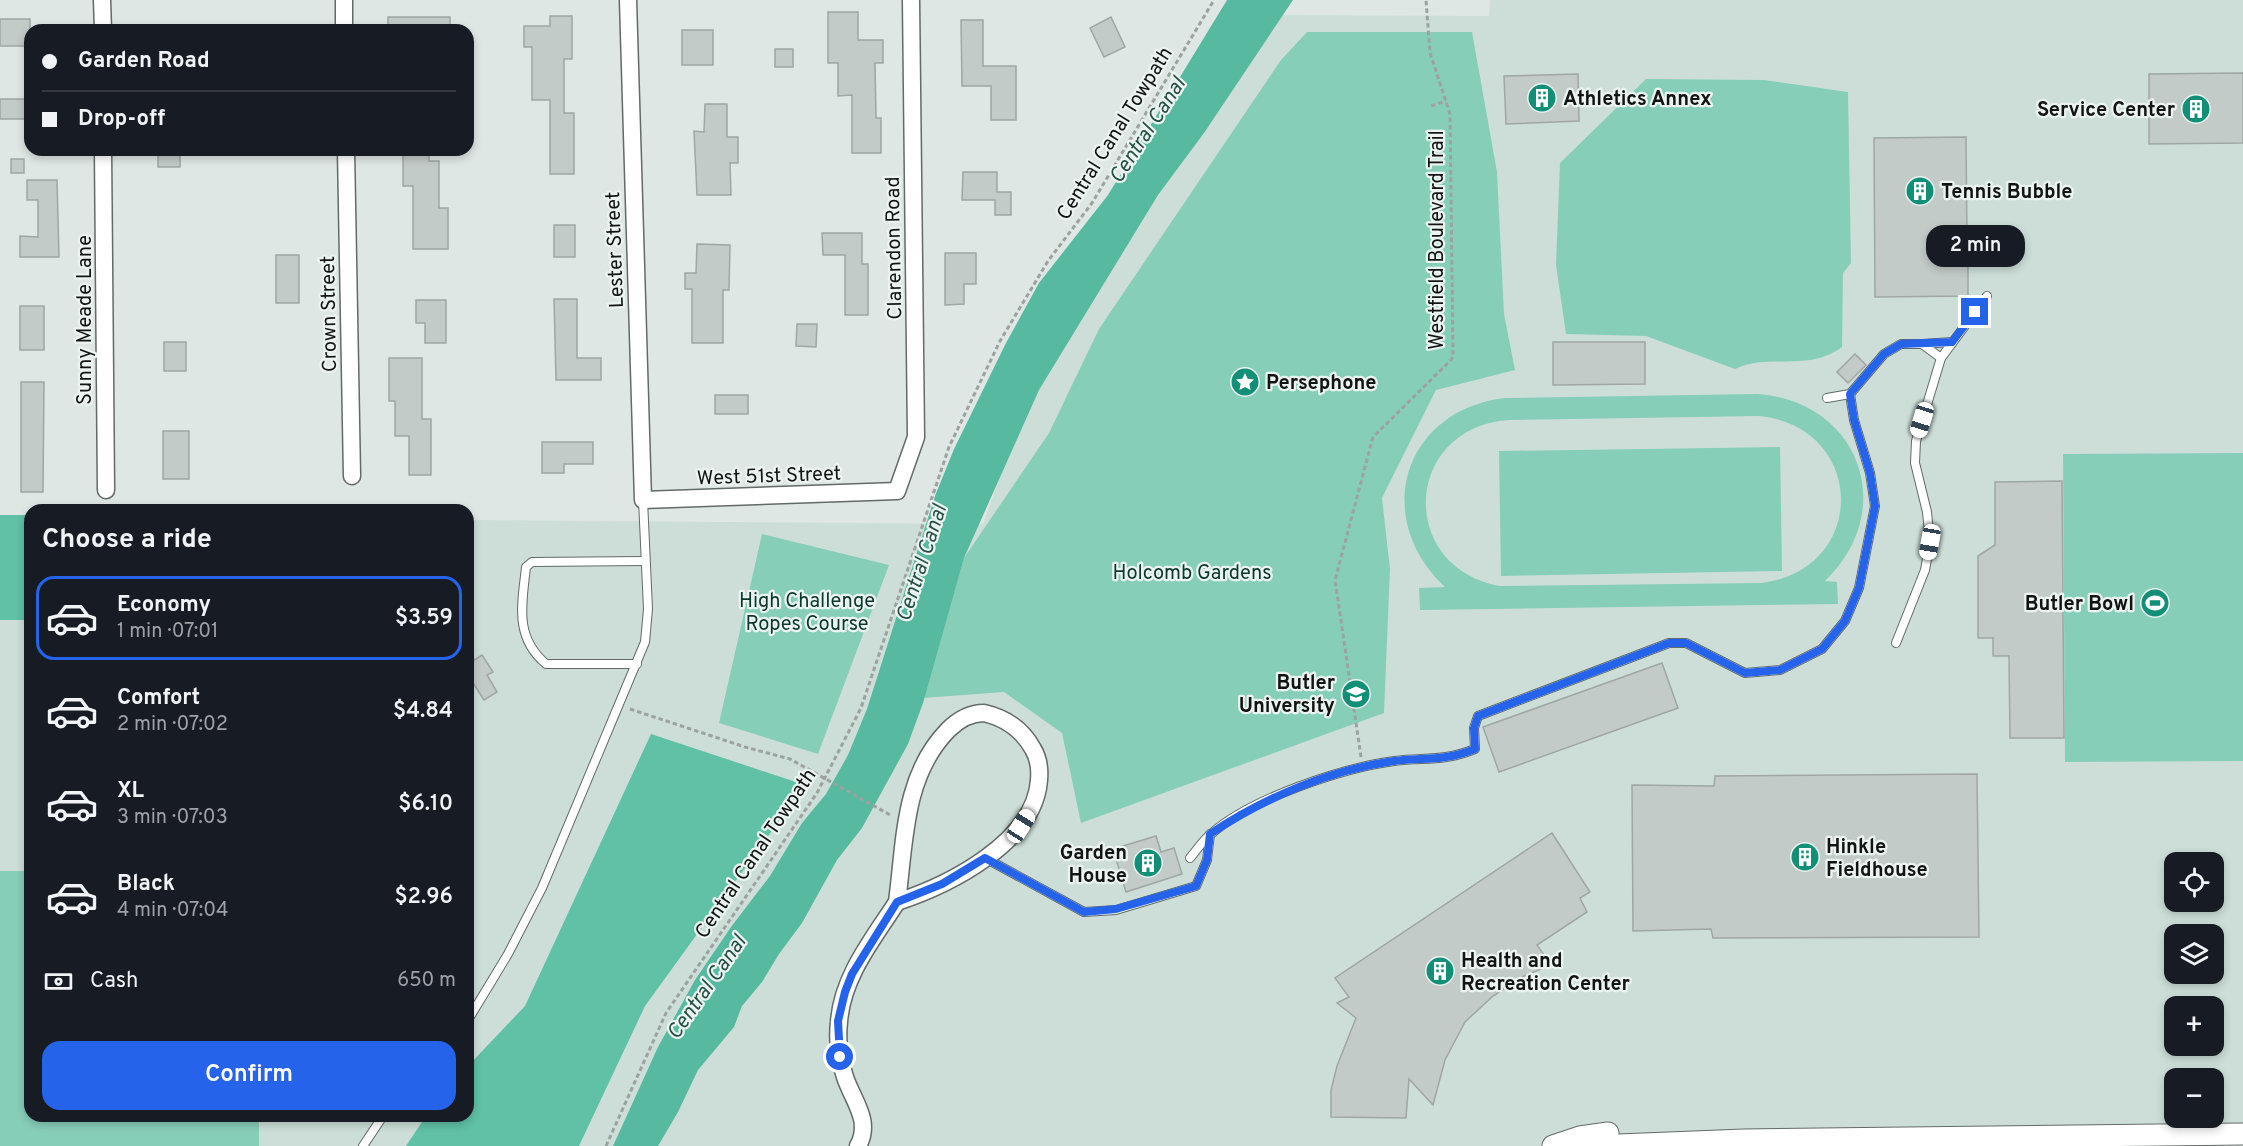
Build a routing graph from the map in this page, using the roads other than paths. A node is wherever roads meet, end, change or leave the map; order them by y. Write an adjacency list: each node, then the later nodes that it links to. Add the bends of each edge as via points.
1 (102, 0): 5 (street)
2 (344, 0): 6 (street)
3 (628, 0): 18 (street, Lester Street)
4 (911, 0): 17 (street, Clarendon Road, via 916,437)
5 (103, 24)
6 (344, 24)
7 (104, 156): 16 (street, Sunny Meade Lane)
8 (346, 156): 15 (street, Crown Street)
9 (1987, 296): 10 (lane)
10 (1952, 342): 11 (lane); 12 (lane)
11 (1922, 344): 12 (lane); 13 (lane, via 1901,344 1884,354)
12 (1941, 358): 20 (lane, via 1916,441 1915,464 1930,542 1925,570)
13 (1850, 394): 14 (lane); 22 (lane, via 1875,506 1859,588 1845,621 1822,649 1780,670 1745,673 1686,643 1669,643 1478,716 1475,749 1451,759 1394,761 1362,767 1294,789 1239,815)
14 (1827, 398)
15 (352, 476)
16 (106, 490)
17 (897, 491): 18 (street, West 51st Street)
18 (643, 500): 19 (lane)
19 (645, 561): 21 (lane, via 646,631); 21 (lane, via 532,562 526,567 521,617 524,636 546,663)
20 (1896, 643)
21 (637, 663): 26 (lane, via 542,888)
22 (1210, 834): 23 (lane, via 1207,860 1196,886 1116,909 1084,912); 24 (lane)
23 (985, 858): 25 (street, via 942,884); 25 (street, via 1021,826 1034,804 1039,774 1037,757 1023,735 1003,718 979,713 952,725 918,771)
24 (1190, 858)
25 (897, 902): 34 (street, via 852,974 840,1010 842,1064 864,1122)
26 (474, 1010)
27 (379, 1122): 33 (lane)
28 (2243, 1134): 29 (street)
29 (2014, 1141): 32 (street)
30 (1598, 1143): 31 (street); 31 (street, via 1626,1133); 35 (street)
31 (1654, 1143): 32 (street)
32 (1744, 1143)
33 (363, 1146)
34 (858, 1146)
35 (1553, 1146)

